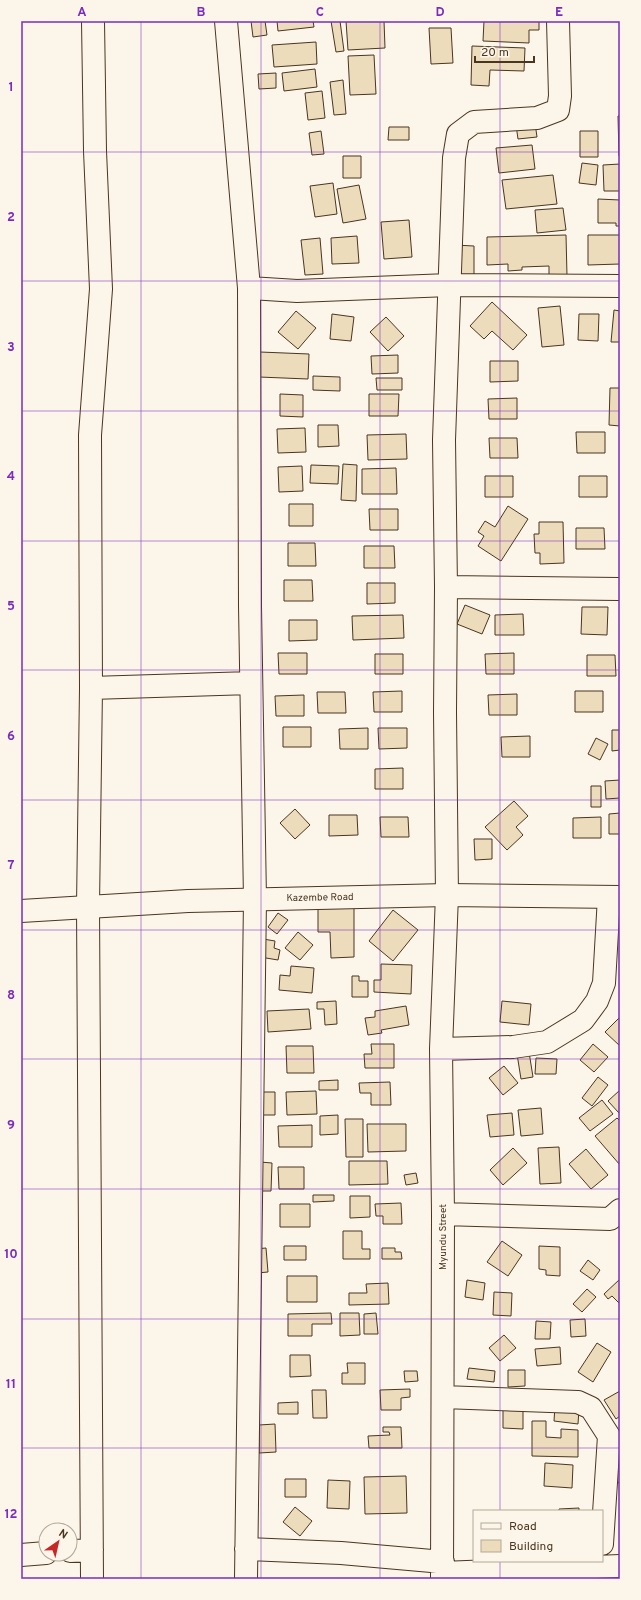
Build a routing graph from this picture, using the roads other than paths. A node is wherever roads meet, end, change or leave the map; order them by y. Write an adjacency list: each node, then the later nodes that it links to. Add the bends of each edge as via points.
1 (93, 21): 10 (street, via 101,289 90,435)
2 (226, 21): 6 (street)
3 (558, 21): 4 (street, Myundu Street, via 558,110 537,118 474,122 458,134 454,158)
4 (449, 285): 5 (street); 6 (street, via 297,291); 7 (street, Myundu Street, via 444,440)
5 (620, 286)
6 (249, 288): 9 (street)
7 (446, 587): 8 (street); 11 (street, Myundu Street)
8 (620, 589)
9 (251, 683): 10 (street); 13 (street)
10 (91, 688): 14 (street)
11 (447, 895): 12 (street, Kazembe Road); 13 (street, Kazembe Road); 16 (street, Myundu Street)
12 (614, 897): 16 (street, via 604,983 597,1000 583,1020 548,1042 514,1047)
13 (255, 899): 14 (street, Kazembe Road); 21 (street)
14 (88, 906): 15 (street, Kazembe Road); 22 (street)
15 (21, 910)
16 (441, 1049): 17 (street, Myundu Street)
17 (443, 1214): 18 (street); 19 (street, Myundu Street)
18 (617, 1220)
19 (443, 1396): 20 (street, via 578,1402 591,1408 609,1436); 27 (street, Myundu Street)
20 (603, 1529)
21 (246, 1549): 27 (street, via 341,1553); 29 (street)
22 (92, 1550): 23 (street); 28 (street)
23 (78, 1551)
24 (38, 1554): 25 (street)
25 (21, 1555)
26 (607, 1565): 27 (street)
27 (442, 1571)
28 (92, 1579)
29 (246, 1579)

